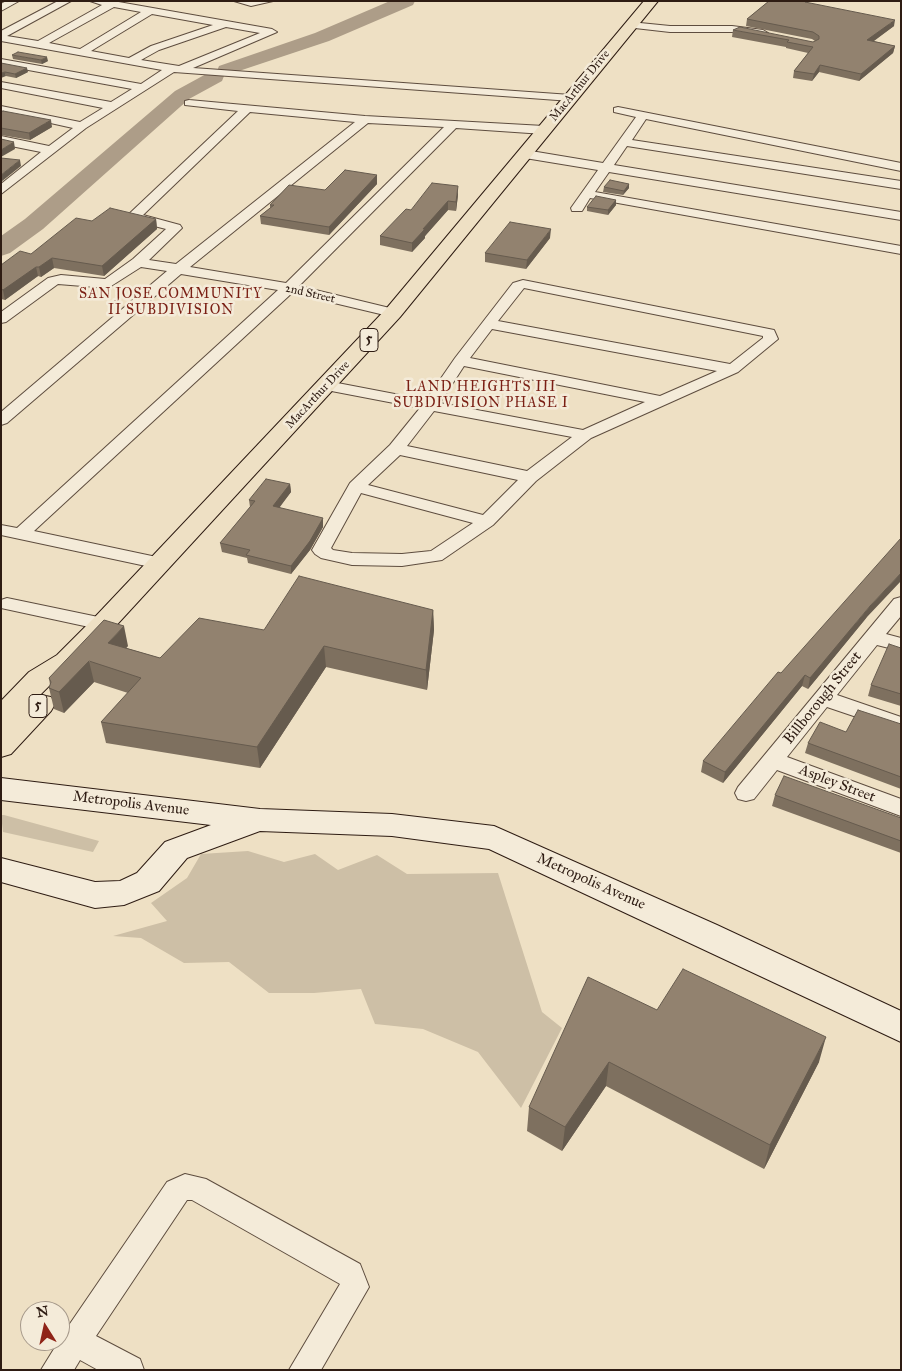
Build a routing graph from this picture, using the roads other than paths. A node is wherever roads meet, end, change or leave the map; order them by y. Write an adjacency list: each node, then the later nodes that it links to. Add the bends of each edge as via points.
1 (14, 1): 8 (street)
2 (66, 1): 13 (street)
3 (94, 1): 7 (street)
4 (239, 1): 5 (street)
5 (268, 1)
6 (651, 1): 11 (main road, MacArthur Drive / 5)
7 (112, 4): 9 (street); 14 (street)
8 (1, 8)
9 (150, 10): 10 (street); 15 (street)
10 (224, 24): 17 (street, via 155,48); 18 (street, via 272,32)
11 (630, 25): 12 (street, via 670,30 739,29); 21 (main road, MacArthur Drive / 5)
12 (771, 35)
13 (1, 36): 14 (street)
14 (37, 46): 15 (street)
15 (80, 53): 17 (street)
16 (1, 62): 20 (street)
17 (129, 62): 18 (street)
18 (176, 70): 20 (street); 21 (street)
19 (1, 85): 23 (street)
20 (142, 87): 23 (street)
21 (572, 98): 31 (main road, MacArthur Drive / 5)
22 (189, 103): 25 (street)
23 (112, 106): 30 (street)
24 (1, 109): 30 (street)
25 (247, 109): 28 (street); 46 (street, via 136,214 136,217 175,228)
26 (618, 110): 27 (street)
27 (644, 114): 33 (street); 36 (street)
28 (365, 119): 29 (street); 47 (street)
29 (453, 125): 31 (street); 48 (street)
30 (82, 126): 34 (street)
31 (544, 130): 35 (main road, MacArthur Drive / 5)
32 (1, 140): 34 (street)
33 (624, 142): 37 (street); 38 (street)
34 (51, 150): 40 (street)
35 (525, 154): 37 (street); 49 (main road, MacArthur Drive / 5)
36 (901, 167)
37 (604, 168): 41 (street); 42 (street)
38 (832, 174): 39 (street); 42 (street)
39 (901, 185)
40 (1, 190)
41 (586, 194): 43 (street); 45 (street)
42 (817, 202): 44 (street)
43 (577, 208)
44 (901, 216)
45 (901, 250)
46 (138, 262): 47 (street, 2nd Street); 50 (street, via 108,284 53,281)
47 (177, 270): 48 (street, 2nd Street); 57 (street)
48 (289, 288): 49 (street, 2nd Street); 64 (street)
49 (393, 313): 54 (main road, MacArthur Drive / 5)
50 (1, 319)
51 (489, 324): 52 (street); 53 (street); 53 (street, via 518,286 523,284 769,333 771,339)
52 (460, 361): 55 (street); 56 (street)
53 (733, 369): 55 (street)
54 (327, 386): 56 (street); 65 (main road, MacArthur Drive / 5)
55 (662, 401): 58 (street)
56 (431, 405): 58 (street); 59 (street)
57 (1, 420)
58 (585, 436): 60 (street)
59 (396, 449): 60 (street); 61 (street)
60 (530, 477): 62 (street)
61 (356, 487): 62 (street); 62 (street, via 321,550 327,554 352,559 402,560 436,556)
62 (487, 521)
63 (1, 530): 64 (street)
64 (20, 535): 65 (street)
65 (160, 563): 68 (main road, MacArthur Drive / 5)
66 (901, 603): 69 (street, Billborough Street)
67 (7, 604): 68 (street)
68 (103, 624): 71 (main road, MacArthur Drive / 5)
69 (873, 637): 70 (street); 72 (street, Billborough Street)
70 (901, 646)
71 (67, 661): 73 (main road, MacArthur Drive / 5, via 39,679); 75 (main road, MacArthur Drive / 5, via 59,684)
72 (823, 698): 74 (street); 76 (street, Billborough Street)
73 (1, 718)
74 (901, 725)
75 (1, 747)
76 (773, 760): 78 (street, Billborough Street); 80 (street, Aspley Street)
77 (1, 790): 79 (main road, Metropolis Avenue)
78 (746, 793)
79 (167, 807): 81 (main road, Metropolis Avenue); 82 (main road, via 176,830)
80 (901, 808)
81 (260, 820): 82 (main road, Metropolis Avenue); 84 (main road, Metropolis Avenue, via 437,829 494,838)
82 (176, 850): 83 (main road, Metropolis Avenue, via 148,882 124,893 95,895)
83 (1, 870)
84 (901, 1027)
85 (75, 1341): 86 (street); 87 (street); 88 (street, via 177,1191 185,1187 196,1188 350,1274 355,1287)
86 (56, 1370)
87 (129, 1370)
88 (304, 1370)

